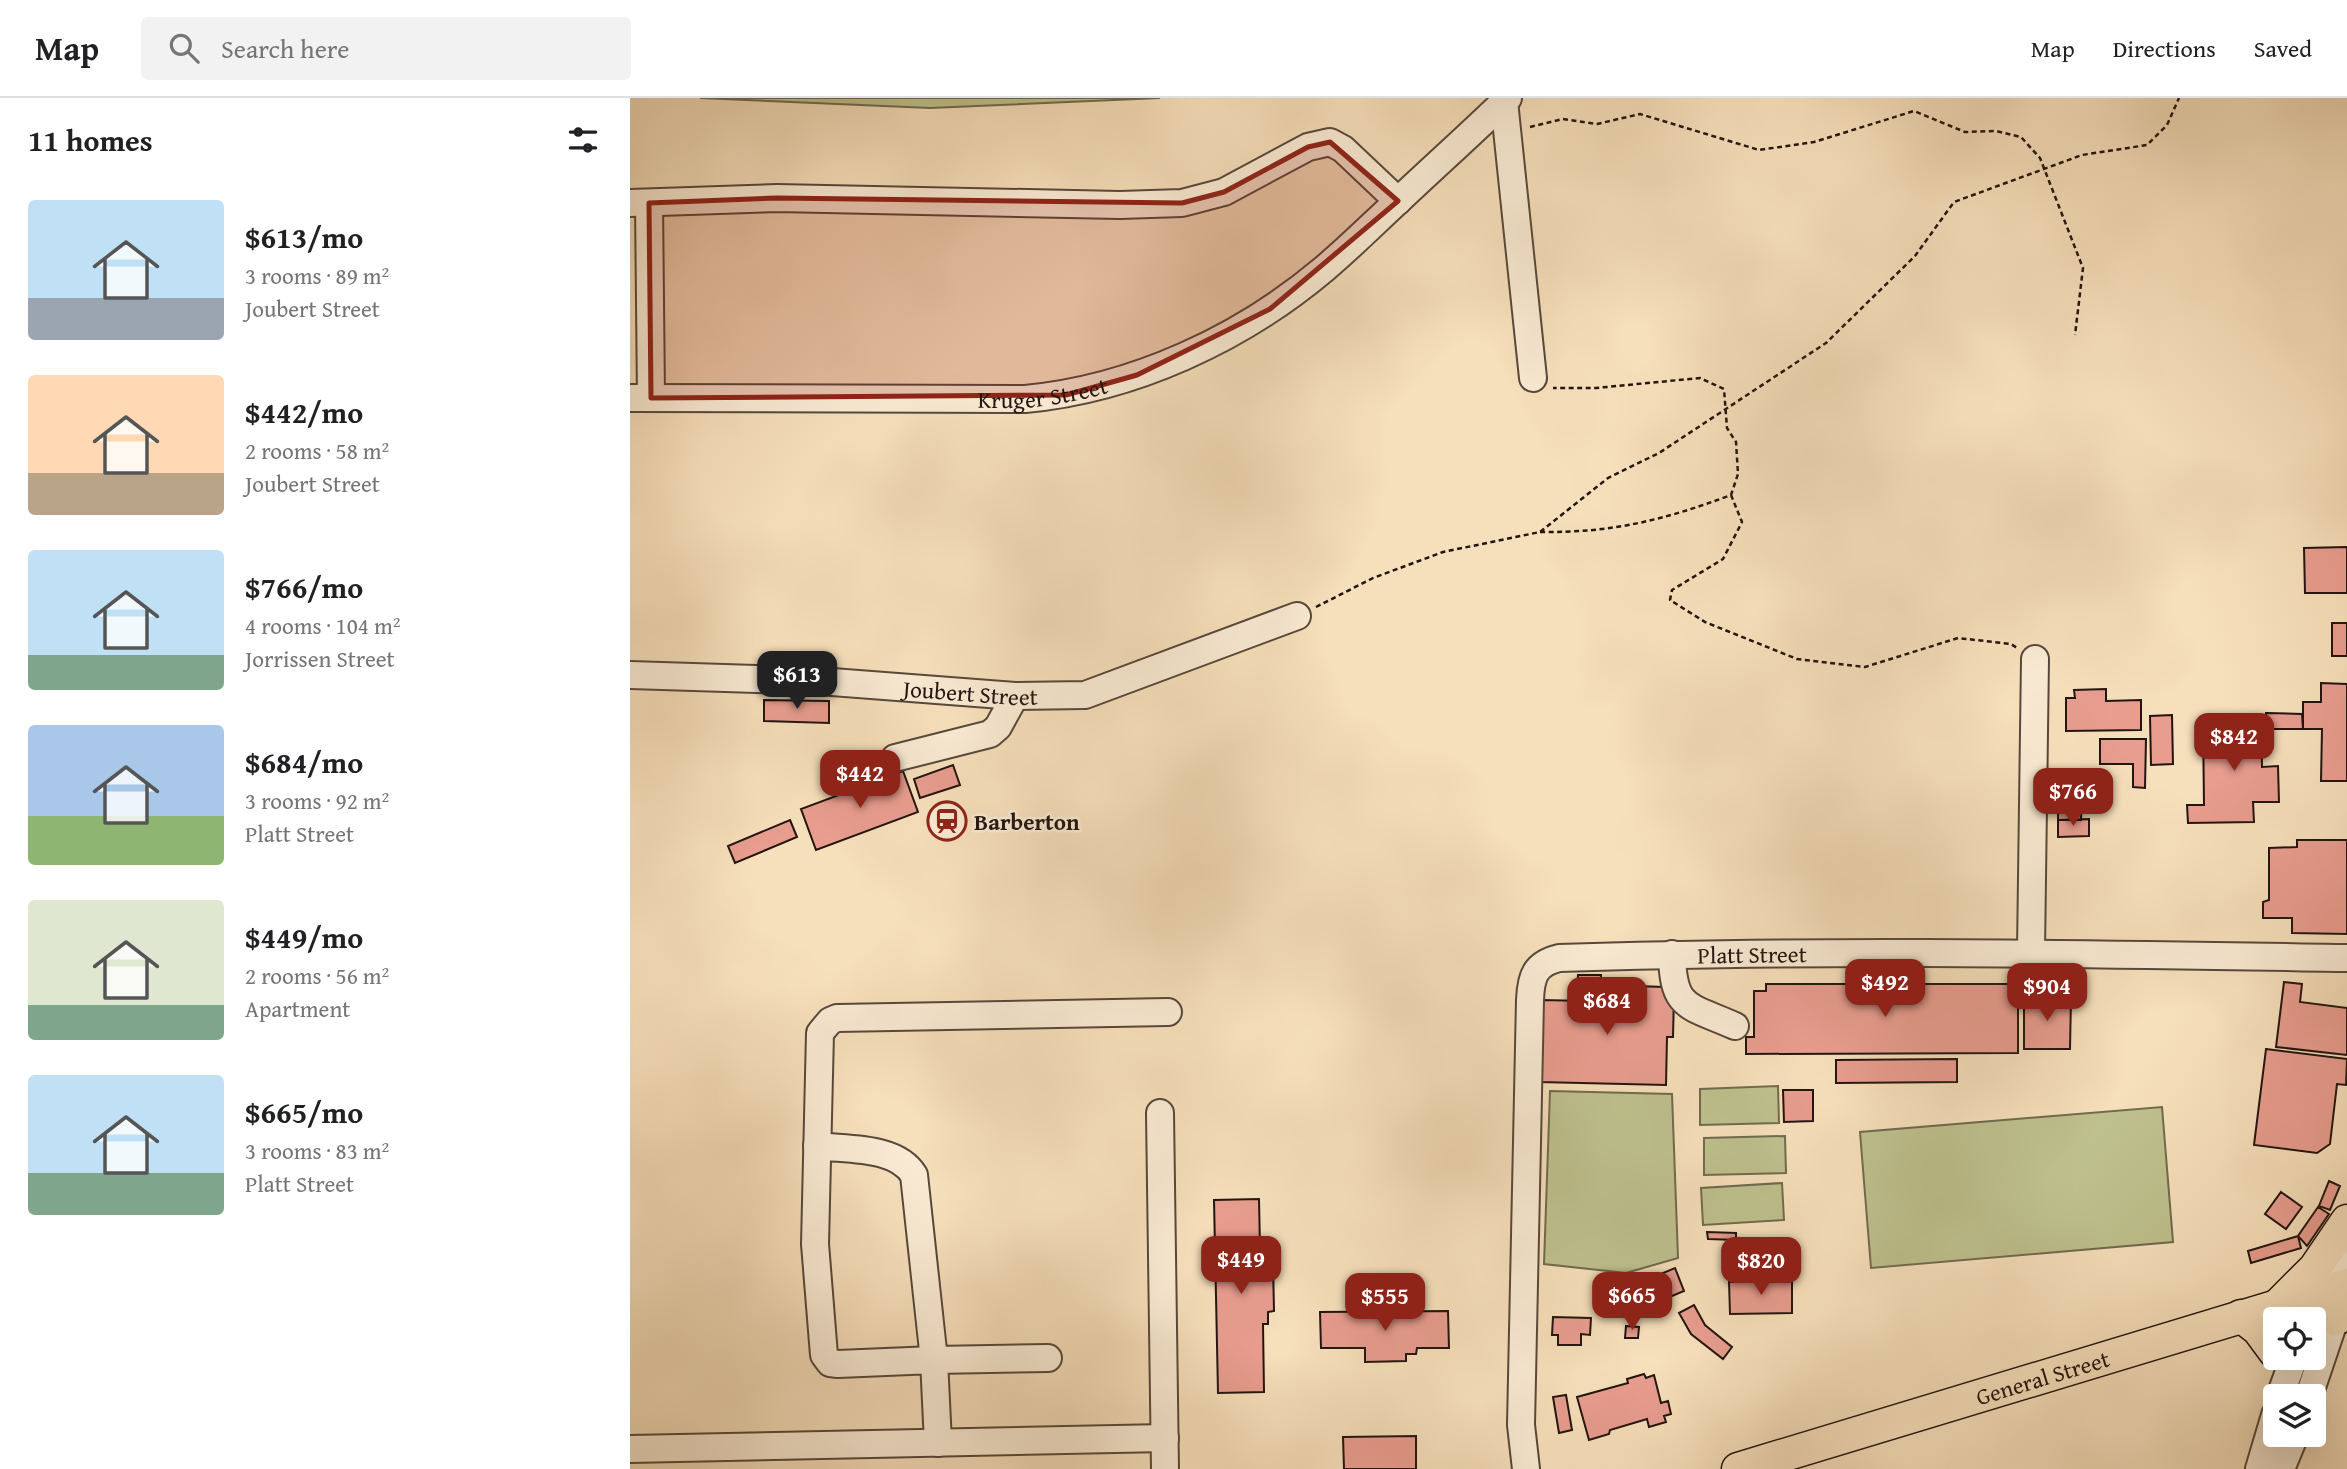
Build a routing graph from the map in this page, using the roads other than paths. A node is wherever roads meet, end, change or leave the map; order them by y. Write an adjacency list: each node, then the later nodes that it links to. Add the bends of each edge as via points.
1 (1506, 100): 2 (street, Kruger Street); 4 (street)
2 (1398, 201): 3 (street, via 1330,142 1308,147 1224,192 1182,203 776,198); 5 (street, Kruger Street, via 1322,271 1270,309 1192,352 1103,386 1025,399)
3 (640, 203): 5 (street)
4 (1533, 378)
5 (640, 398)
6 (1297, 616): 9 (street, Joubert Street, via 1097,692)
7 (2035, 659): 11 (street)
8 (630, 675): 9 (street, Joubert Street, via 819,681)
9 (1015, 696): 10 (street, via 990,734)
10 (895, 758)
11 (2031, 951): 12 (street, Platt Street); 13 (street, Platt Street)
12 (1671, 954): 15 (street, via 1672,983 1682,1001); 34 (street, Platt Street, via 1559,958 1543,962 1531,983 1521,1425)
13 (2347, 958)
14 (1168, 1012): 17 (street, via 830,1021 820,1032 818,1049)
15 (1735, 1026)
16 (1160, 1113): 27 (street)
17 (817, 1146): 25 (street, via 888,1155 907,1164 914,1175); 25 (street, via 817,1293 825,1360 838,1364)
18 (2347, 1222): 21 (main road, via 2315,1268)
19 (2347, 1238): 20 (street)
20 (2336, 1305): 21 (main road, General Street); 26 (street)
21 (2276, 1306): 22 (main road, General Street)
22 (2241, 1316): 23 (main road); 35 (main road, General Street)
23 (2263, 1335)
24 (1048, 1358): 25 (street)
25 (934, 1360): 28 (street)
26 (2313, 1384)
27 (1165, 1438): 28 (street); 33 (street)
28 (938, 1443): 32 (street)
29 (2266, 1447): 36 (street)
30 (2290, 1447): 37 (street)
31 (630, 1449): 32 (street)
32 (794, 1457)
33 (1165, 1469)
34 (1526, 1469)
35 (1738, 1469)
36 (2259, 1469)
37 (2281, 1469)

